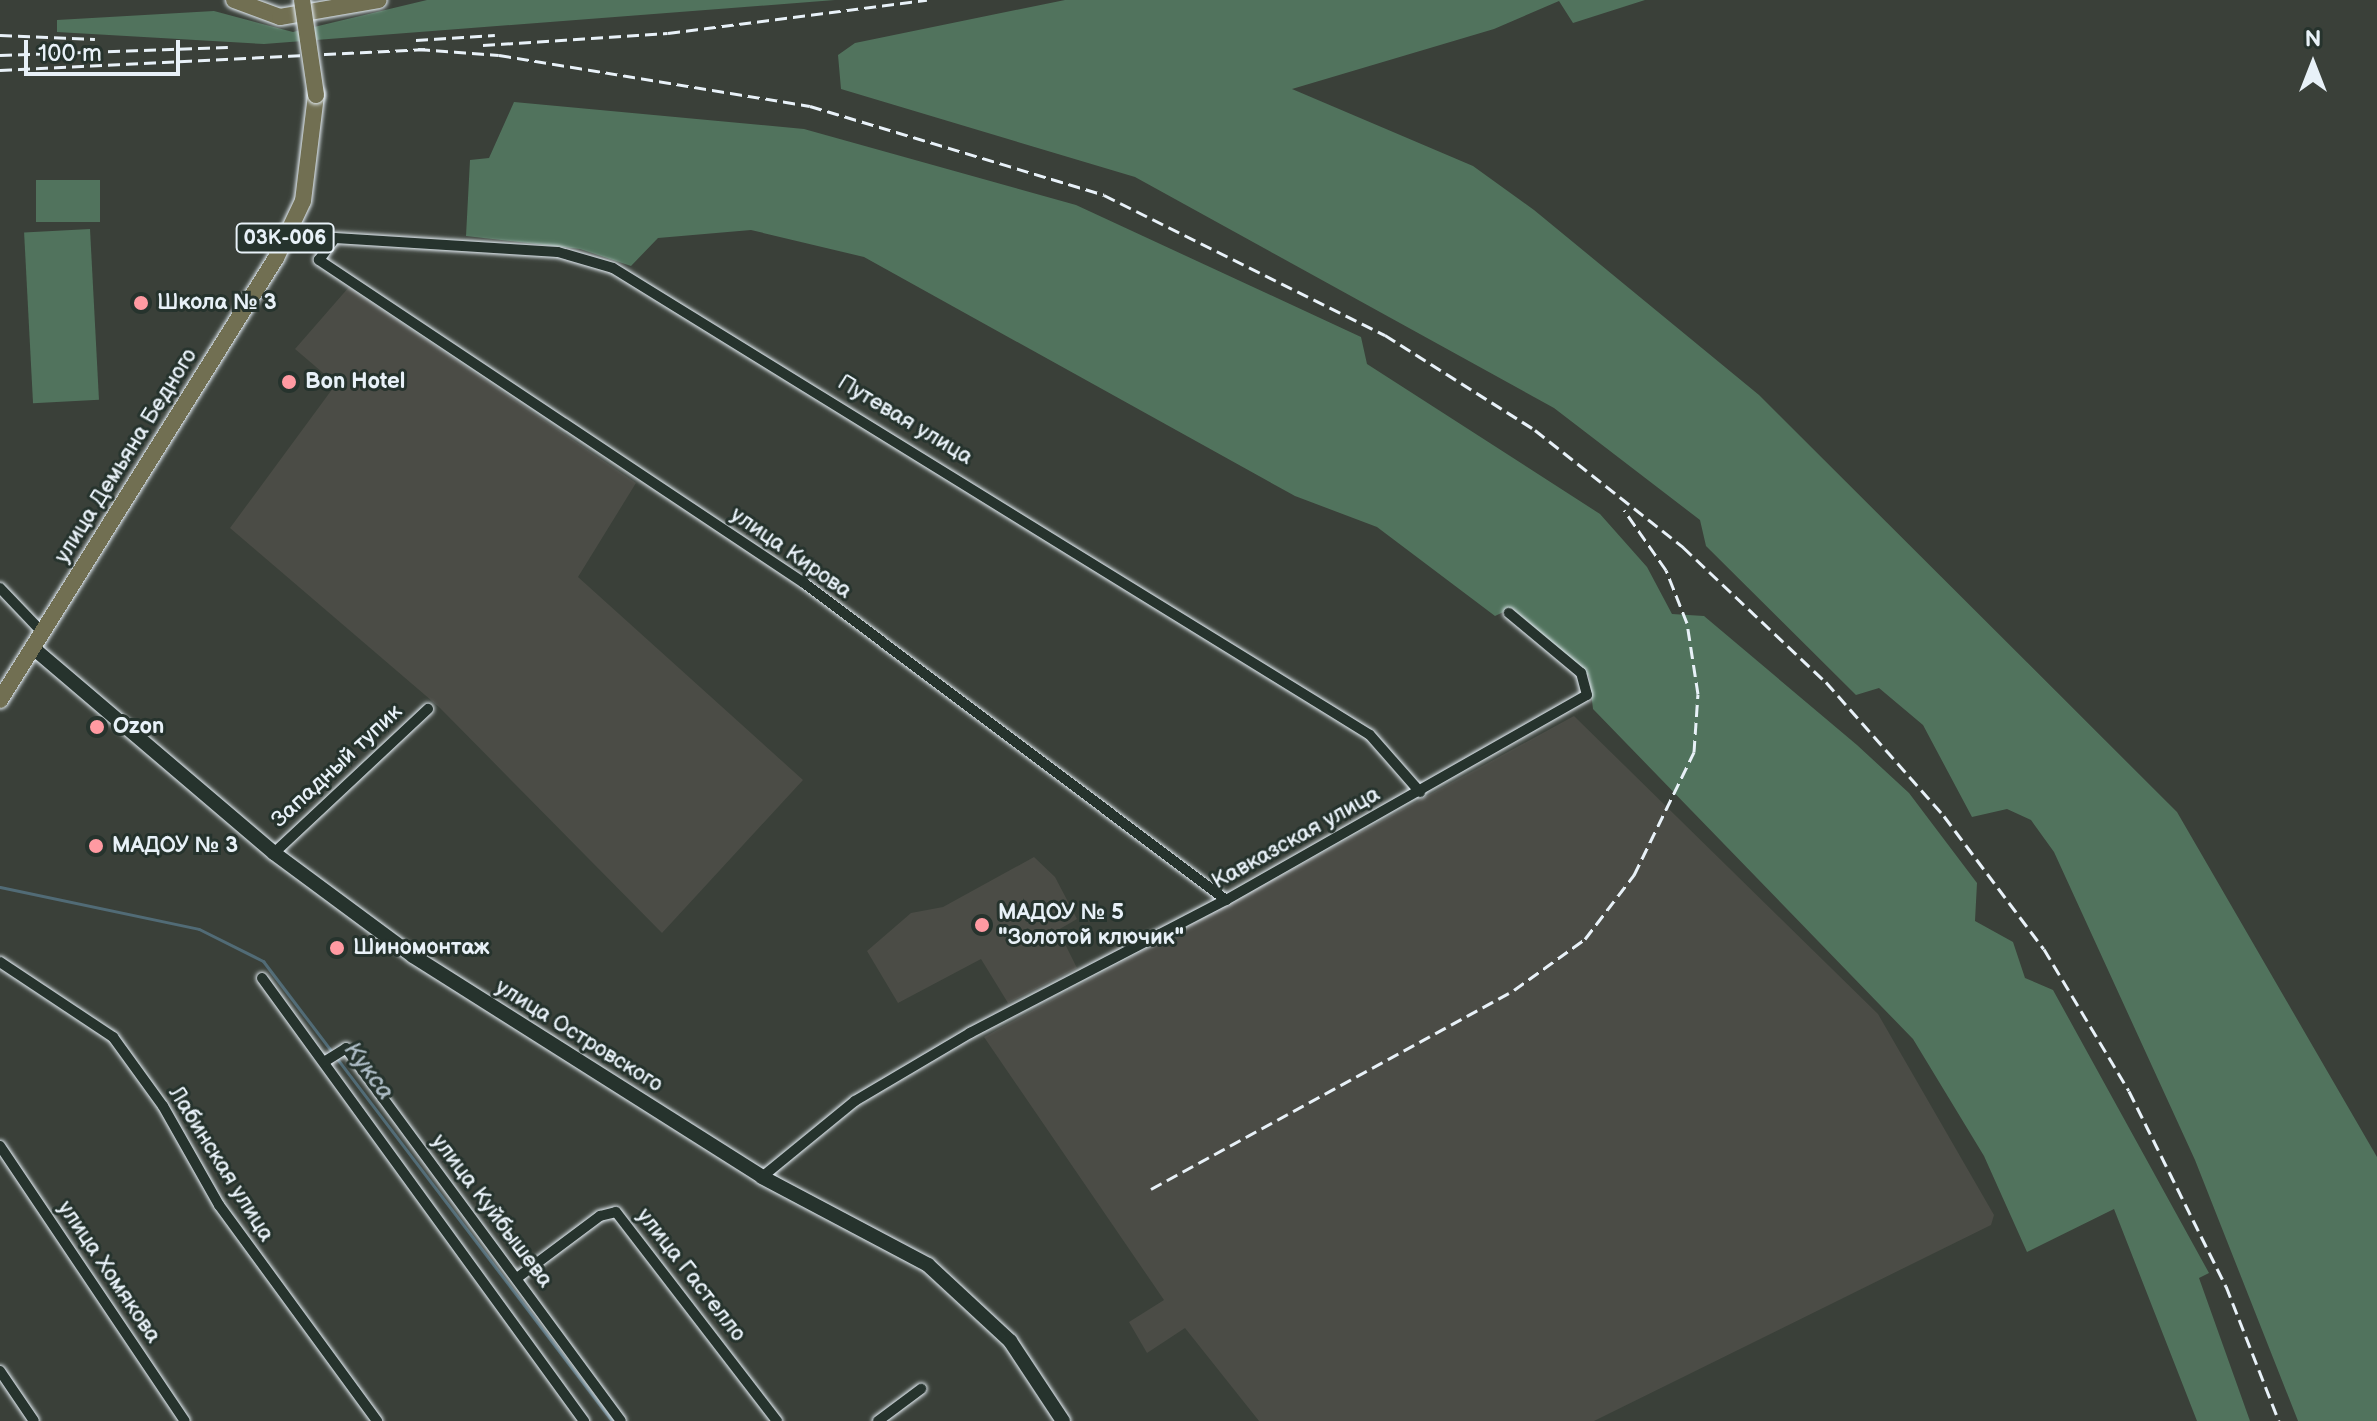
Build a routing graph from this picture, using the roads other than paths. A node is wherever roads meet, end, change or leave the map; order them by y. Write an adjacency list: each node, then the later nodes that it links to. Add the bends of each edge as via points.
1 (234, 0): 3 (main road, via 280,17)
2 (302, 0): 7 (main road, улица Демьяна Бедного / 03К-006, bridge, via 316,95 303,201 276,258)
3 (379, 0)
4 (319, 260): 11 (street, Путевая улица, via 335,238 558,252 613,268 1370,735); 13 (street, улица Кирова, via 804,583)
5 (0, 588): 7 (street)
6 (1509, 613): 11 (street, Кавказская улица, via 1581,673 1587,695)
7 (42, 632): 8 (main road, улица Демьяна Бедного / 03К-006)
8 (32, 647): 9 (main road, улица Демьяна Бедного / 03К-006); 12 (street, улица Островского)
9 (0, 700)
10 (428, 709): 12 (street, Западный тупик)
11 (1420, 792): 13 (street, Кавказская улица)
12 (274, 853): 18 (street, улица Островского, via 413,956)
13 (1226, 900): 18 (street, Кавказская улица, via 868,1094)
14 (0, 962): 24 (street, Лабинская улица, via 113,1037 163,1106 219,1205)
15 (262, 978): 16 (street, улица Куйбышева)
16 (331, 1057): 19 (street, улица Куйбышева, via 346,1048); 25 (street, улица Куйбышева)
17 (0, 1146): 23 (street, улица Хомякова)
18 (762, 1177): 29 (street, улица Островского, via 928,1265 1010,1341)
19 (517, 1278): 26 (street, улица Куйбышева); 27 (street, улица Гастелло, via 600,1216 616,1212)
20 (0, 1371): 22 (street)
21 (921, 1389): 28 (street)
22 (34, 1421)
23 (185, 1421)
24 (377, 1421)
25 (584, 1421)
26 (621, 1421)
27 (777, 1421)
28 (878, 1421)
29 (1063, 1421)

